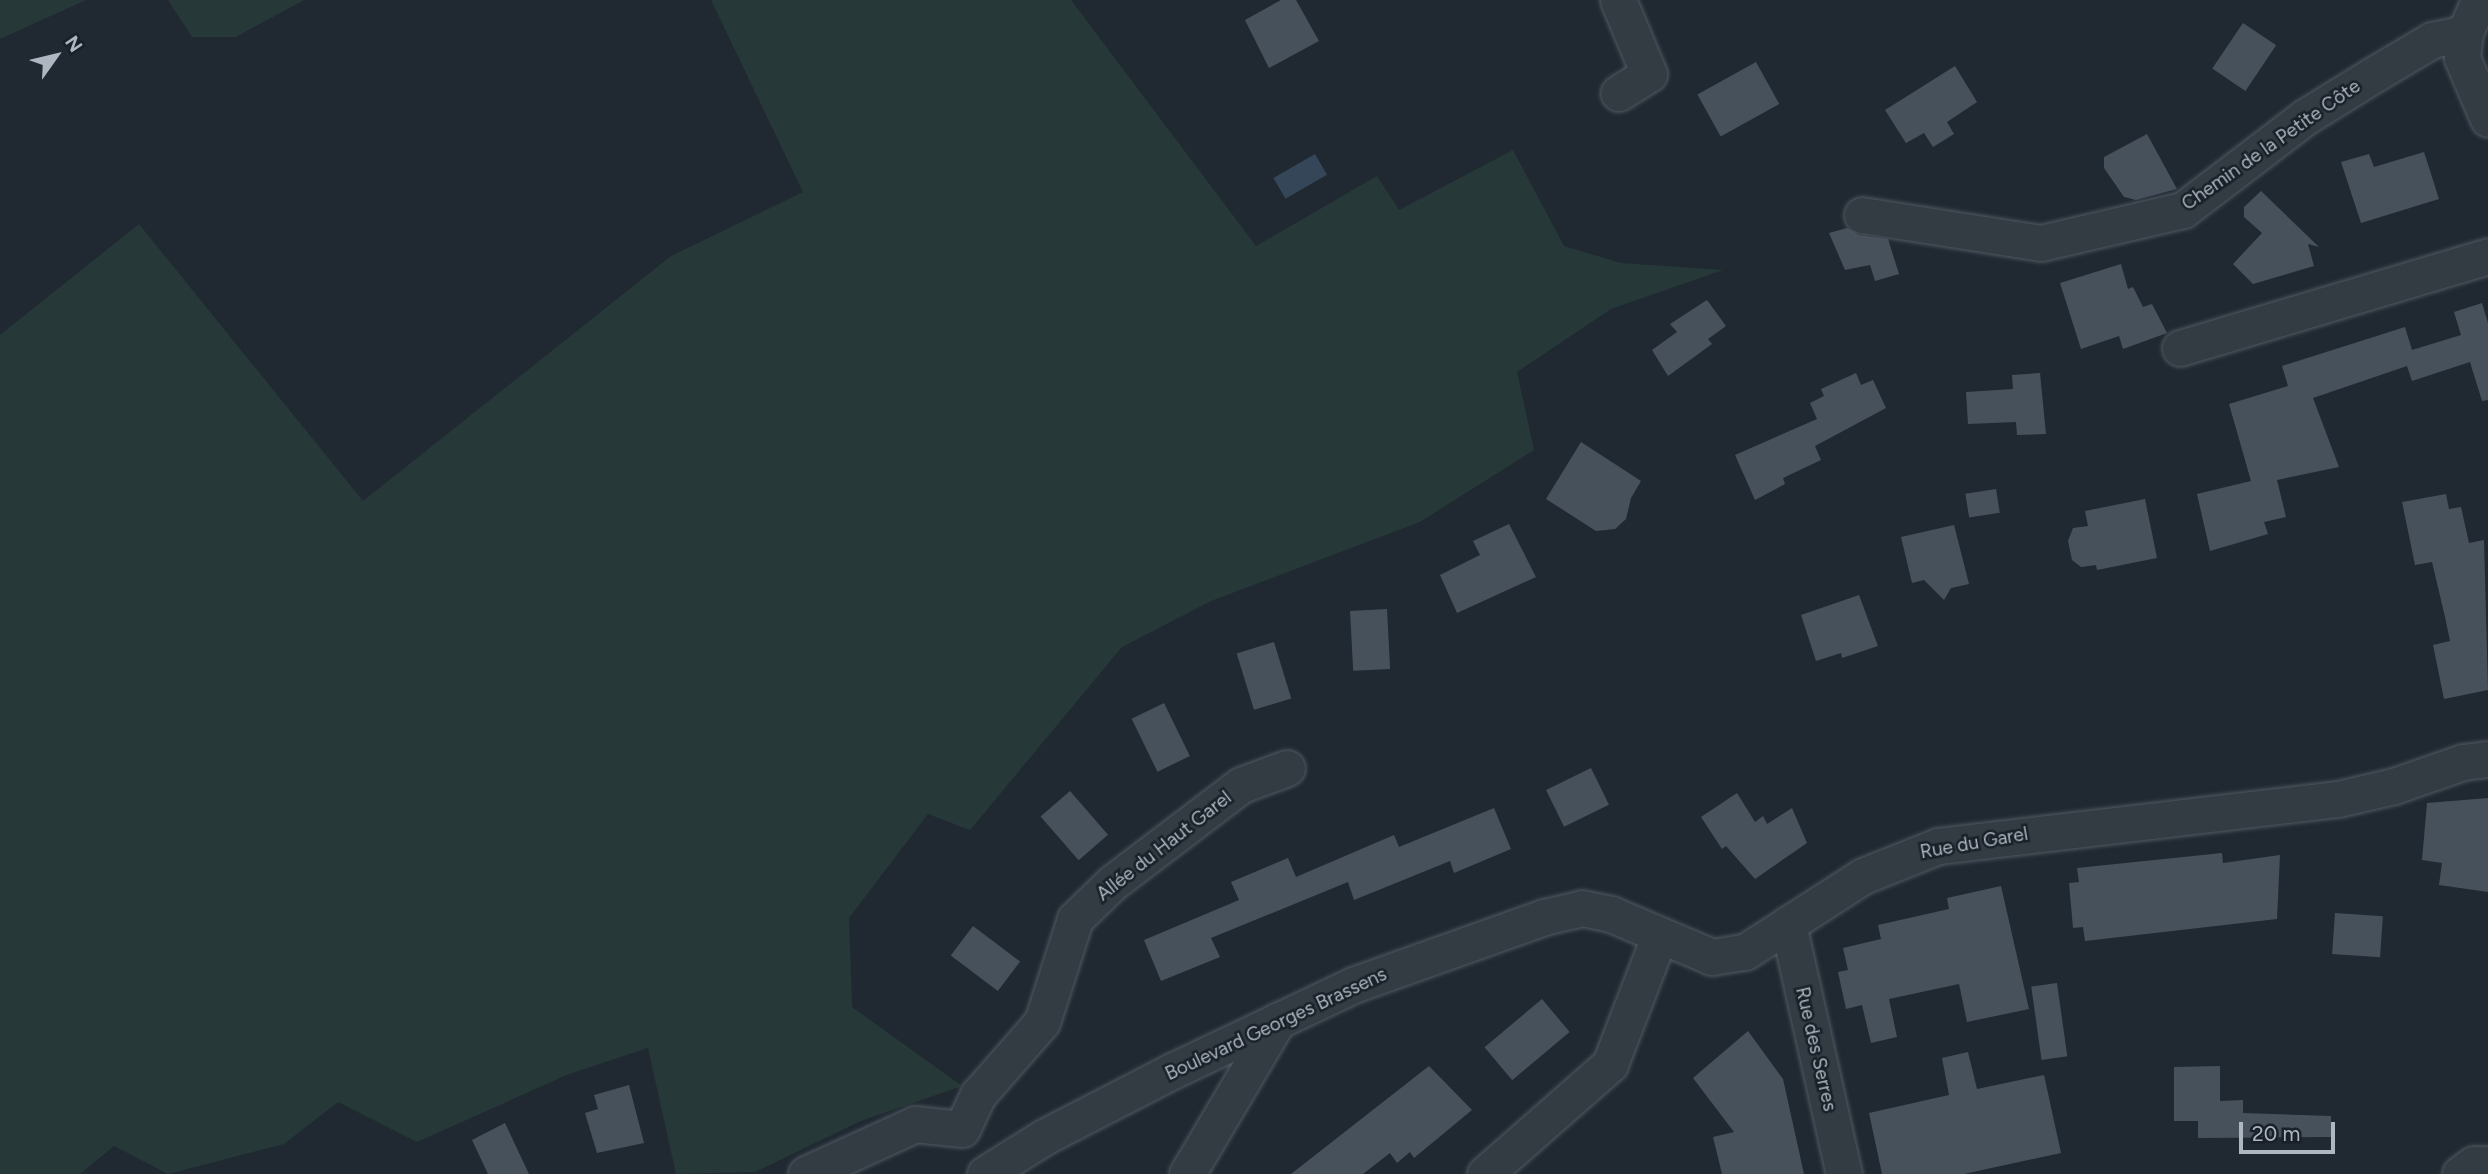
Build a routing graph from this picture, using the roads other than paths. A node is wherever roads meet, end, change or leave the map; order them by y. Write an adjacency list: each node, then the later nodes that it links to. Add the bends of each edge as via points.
1 (1618, 0): 4 (street, via 1649,74)
2 (2479, 0): 3 (street)
3 (2465, 33): 5 (street, via 2462,58); 6 (street, Chemin de la Petite Côte, via 2432,40 2328,103 2183,209 2041,243)
4 (1619, 93)
5 (2488, 119)
6 (1862, 215)
7 (2488, 256): 8 (street)
8 (2180, 348)
9 (2488, 759): 11 (street, Rue du Garel, via 2463,762 2338,799 1938,846 1863,876)
10 (1287, 768): 14 (street, Allée du Haut Garel, via 1241,785 1112,883 1075,919 1042,1022 978,1095)
11 (1788, 924): 12 (street, Rue du Garel, via 1745,952 1712,957); 20 (street, Rue des Serres)
12 (1659, 937): 13 (street, Boulevard Georges Brassens, via 1611,914 1582,908 1353,985); 19 (street, via 1610,1064)
13 (1278, 1020): 17 (street, Boulevard Georges Brassens, via 1044,1137); 18 (street)
14 (962, 1129): 16 (street, via 915,1124); 17 (street)
15 (2488, 1164): 21 (street, via 2473,1164)
16 (806, 1174)
17 (984, 1174)
18 (1186, 1174)
19 (1485, 1174)
20 (1844, 1174)
21 (2460, 1174)

